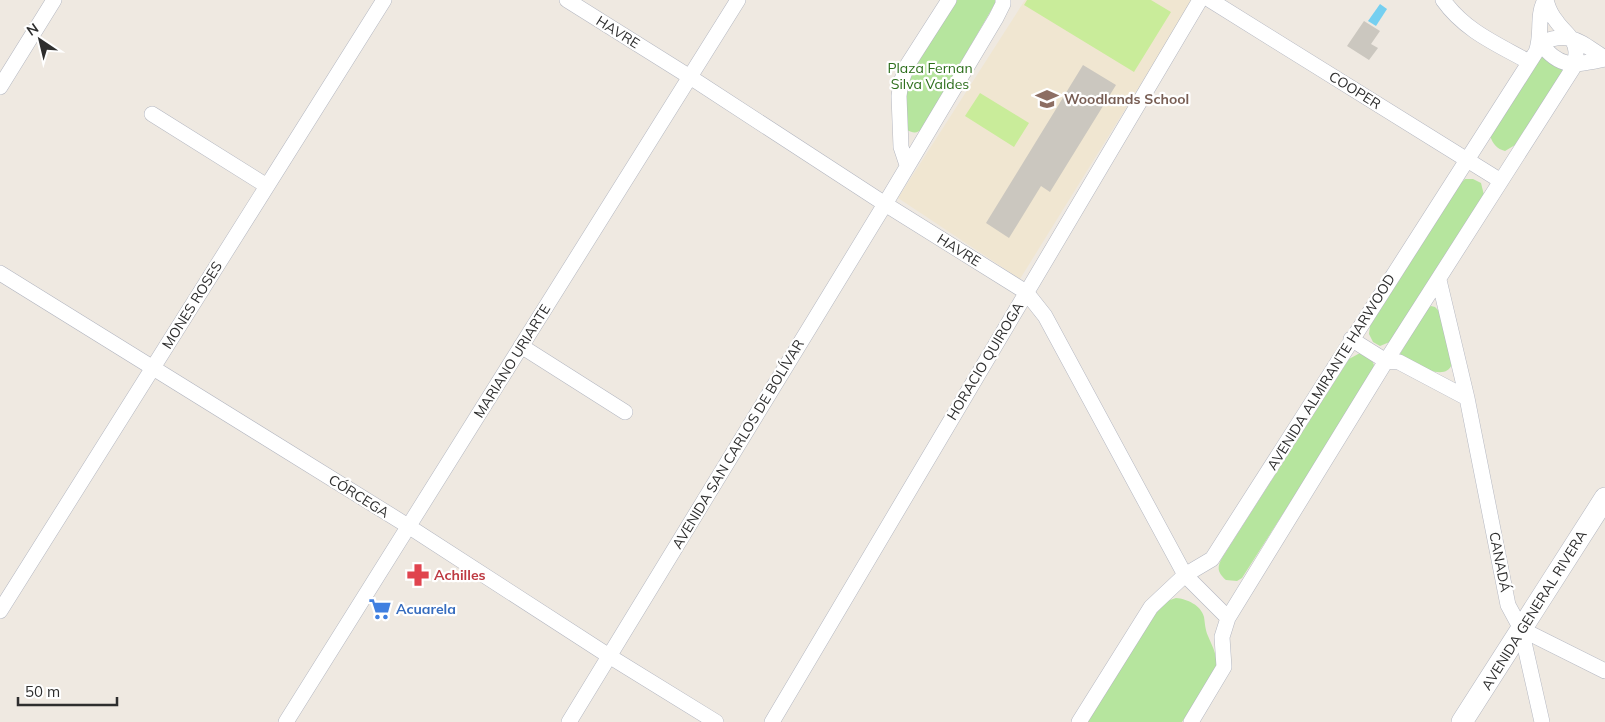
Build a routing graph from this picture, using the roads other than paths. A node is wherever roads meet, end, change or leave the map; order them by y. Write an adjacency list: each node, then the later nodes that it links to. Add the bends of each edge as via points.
1 (54, 0): 17 (street)
2 (384, 0): 22 (street, MONES ROSES)
3 (567, 0): 16 (street, HAVRE)
4 (738, 0): 16 (street, MARIANO URIARTE)
5 (949, 0): 20 (street, via 908,64 901,82 901,147)
6 (1003, 0): 20 (street, AVENIDA SAN CARLOS DE BOLÍVAR, via 996,18)
7 (1200, 0): 26 (street, HORACIO QUIROGA)
8 (1210, 0): 19 (street, COOPER)
9 (1443, 0): 14 (street, via 1467,26)
10 (1545, 0): 11 (street, AVENIDA ALMIRANTE HARWOOD, via 1557,22); 12 (street, AVENIDA ALMIRANTE HARWOOD, via 1541,8)
11 (1571, 37): 12 (street, via 1553,37); 13 (street, AVENIDA ALMIRANTE HARWOOD); 15 (street, via 1576,52)
12 (1540, 42): 14 (street, AVENIDA ALMIRANTE HARWOOD); 15 (street, via 1556,59)
13 (1605, 58): 15 (street)
14 (1530, 62): 19 (street, AVENIDA ALMIRANTE HARWOOD)
15 (1574, 65): 21 (street)
16 (690, 77): 23 (street, HAVRE); 28 (street, MARIANO URIARTE)
17 (0, 87)
18 (152, 114): 22 (street)
19 (1467, 159): 21 (street, COOPER); 27 (street, AVENIDA ALMIRANTE HARWOOD)
20 (907, 165): 23 (street, AVENIDA SAN CARLOS DE BOLÍVAR)
21 (1501, 181): 25 (street)
22 (266, 186): 30 (street, MONES ROSES)
23 (884, 204): 26 (street, HAVRE); 39 (street, AVENIDA SAN CARLOS DE BOLÍVAR)
24 (0, 273): 30 (street, CÓRCEGA)
25 (1439, 280): 29 (street); 31 (street, CANADÁ)
26 (1026, 292): 35 (street, HAVRE, via 1045,316); 44 (street, HORACIO QUIROGA)
27 (1351, 339): 29 (street); 35 (street, AVENIDA ALMIRANTE HARWOOD, via 1212,559)
28 (522, 346): 32 (street); 34 (street, MARIANO URIARTE)
29 (1386, 361): 31 (street, via 1399,362); 37 (street)
30 (152, 368): 34 (street, CÓRCEGA); 36 (street, MONES ROSES)
31 (1467, 398): 38 (street, CANADÁ, via 1508,605)
32 (625, 412)
33 (1605, 498): 38 (main road, AVENIDA GENERAL RIVERA)
34 (408, 526): 39 (street, CÓRCEGA); 41 (street, MARIANO URIARTE)
35 (1185, 575): 37 (street, HAVRE); 45 (street, AVENIDA ALMIRANTE HARWOOD, via 1151,607)
36 (0, 611)
37 (1228, 618): 46 (street, via 1222,637 1224,667)
38 (1521, 629): 40 (street); 47 (main road, AVENIDA GENERAL RIVERA); 48 (street, CANADÁ)
39 (609, 656): 42 (street, AVENIDA SAN CARLOS DE BOLÍVAR); 43 (street, CÓRCEGA)
40 (1605, 671)
41 (286, 722)
42 (568, 722)
43 (716, 722)
44 (772, 722)
45 (1079, 722)
46 (1191, 722)
47 (1462, 722)
48 (1542, 722)

